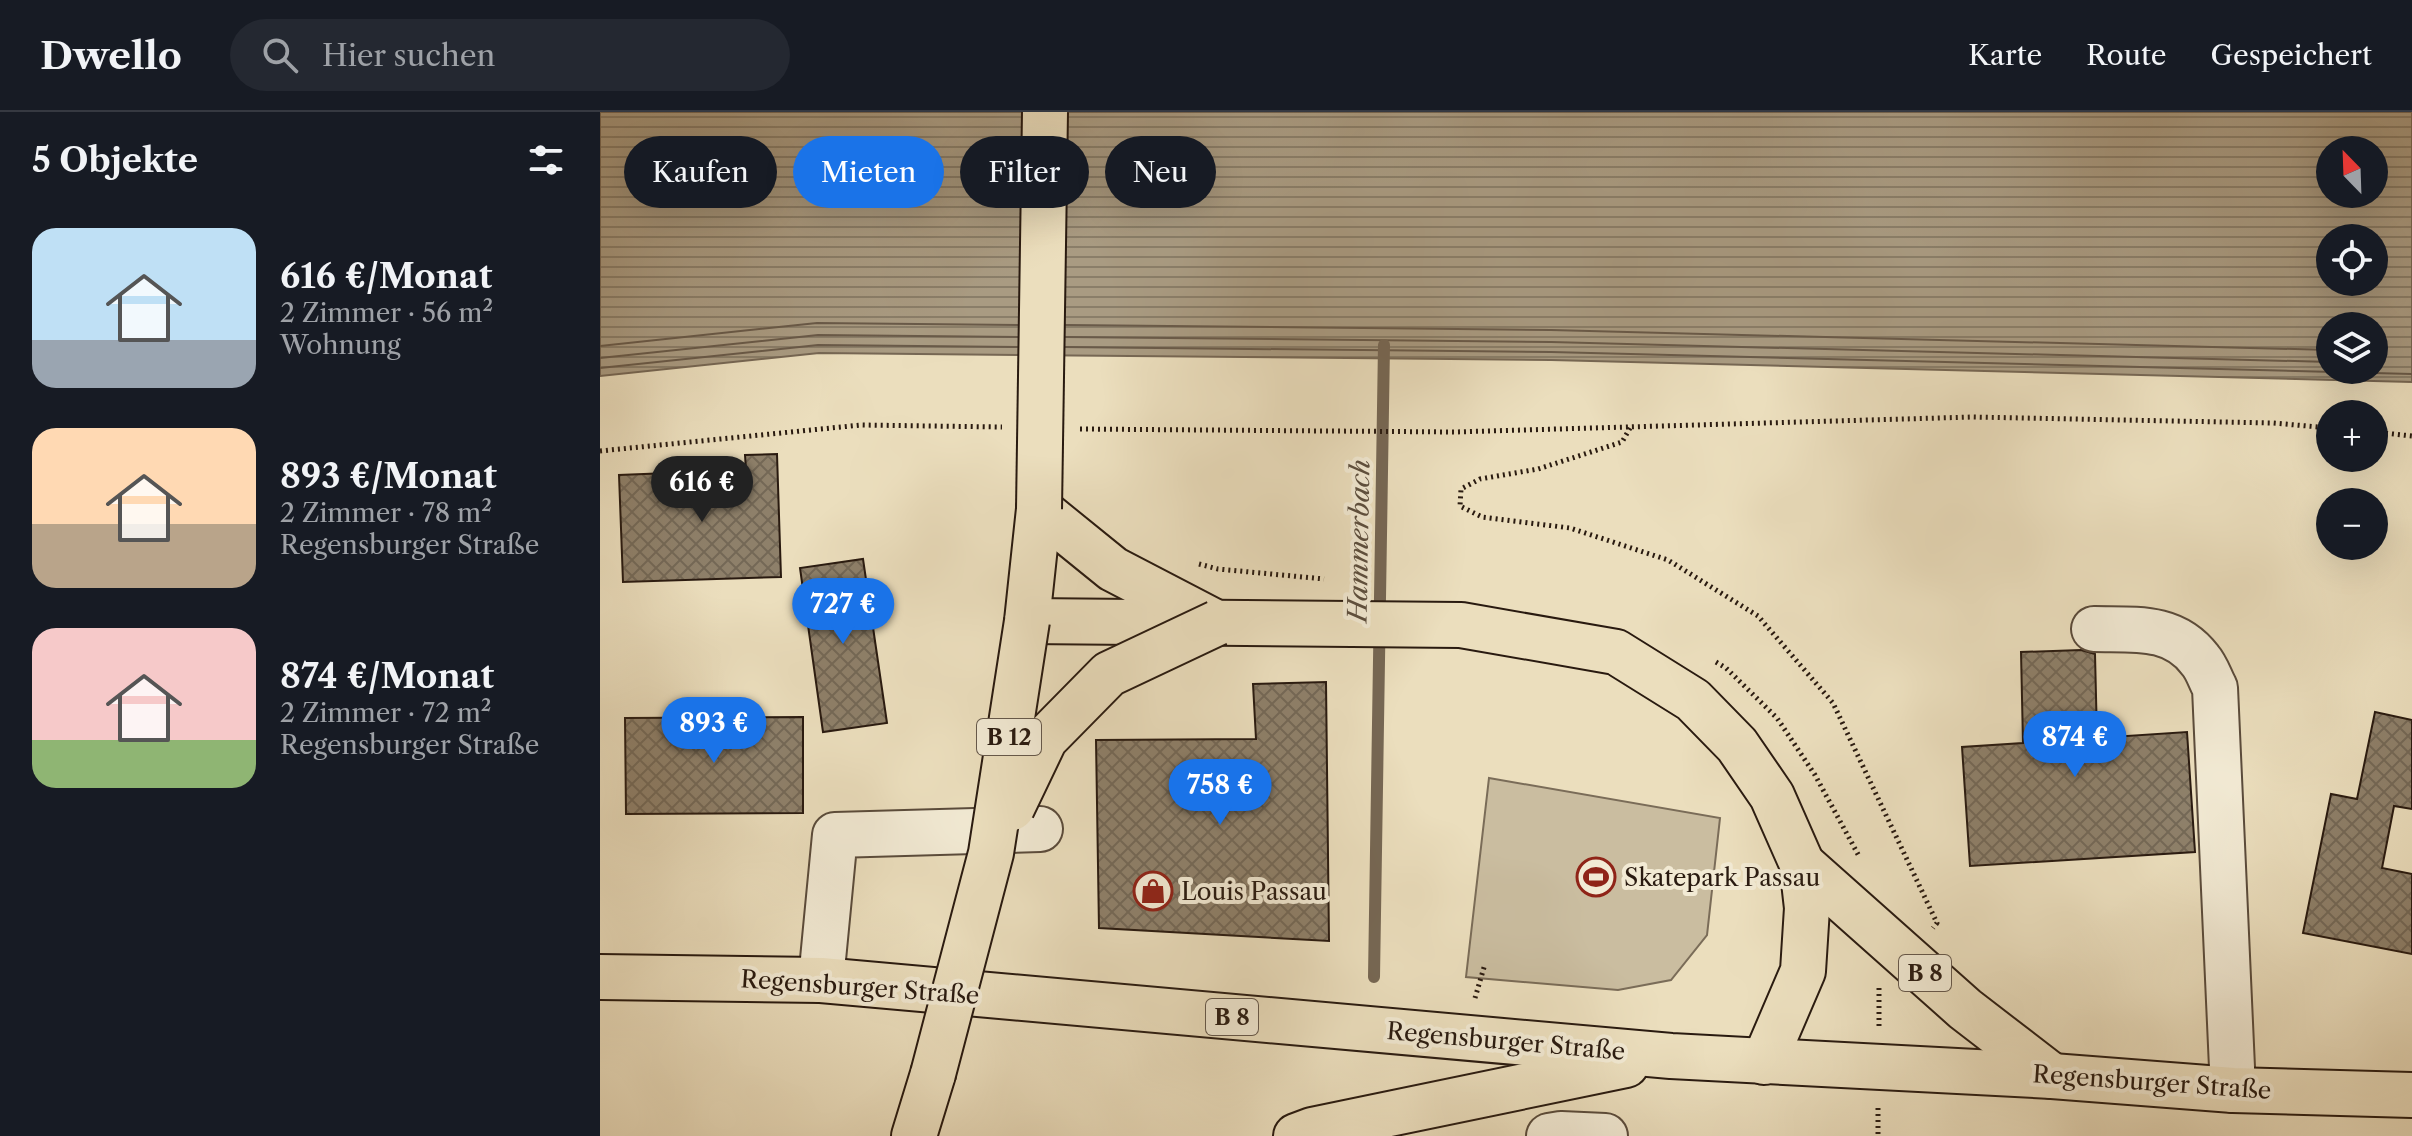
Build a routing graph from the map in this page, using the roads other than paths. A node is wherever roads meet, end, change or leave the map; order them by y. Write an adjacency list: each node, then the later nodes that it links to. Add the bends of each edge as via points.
1 (1045, 112): 2 (main road, bridge)
2 (1039, 509): 3 (main road, B 12); 4 (main road, B 8, via 1113,569)
3 (1027, 621): 4 (main road, B 8); 7 (main road, B 12, bridge)
4 (1217, 623): 7 (main road, B 8, bridge, via 1109,674 1055,728); 8 (main road, B 8, via 1461,625 1616,652 1693,700 1737,745 1772,796)
5 (2094, 629): 14 (street, via 2155,630 2184,643 2201,660 2215,688)
6 (1040, 829): 10 (street, via 835,835)
7 (991, 853): 16 (main road, B 12, bridge)
8 (1802, 864): 12 (main road, B 8, via 1807,908 1803,971); 13 (main road, B 8, via 1965,1009)
9 (600, 977): 10 (main road, Regensburger Straße / B 8)
10 (821, 980): 11 (main road, Regensburger Straße / B 8)
11 (1671, 1056): 12 (main road, Regensburger Straße / B 8); 17 (main road, B 8)
12 (1764, 1062): 13 (main road, Regensburger Straße / B 8)
13 (2052, 1076): 14 (main road, Regensburger Straße / B 8)
14 (2233, 1090): 15 (main road, Regensburger Straße / B 8)
15 (2412, 1095)
16 (914, 1136)
17 (1296, 1136)
18 (1549, 1136): 19 (street)
19 (1605, 1136)

